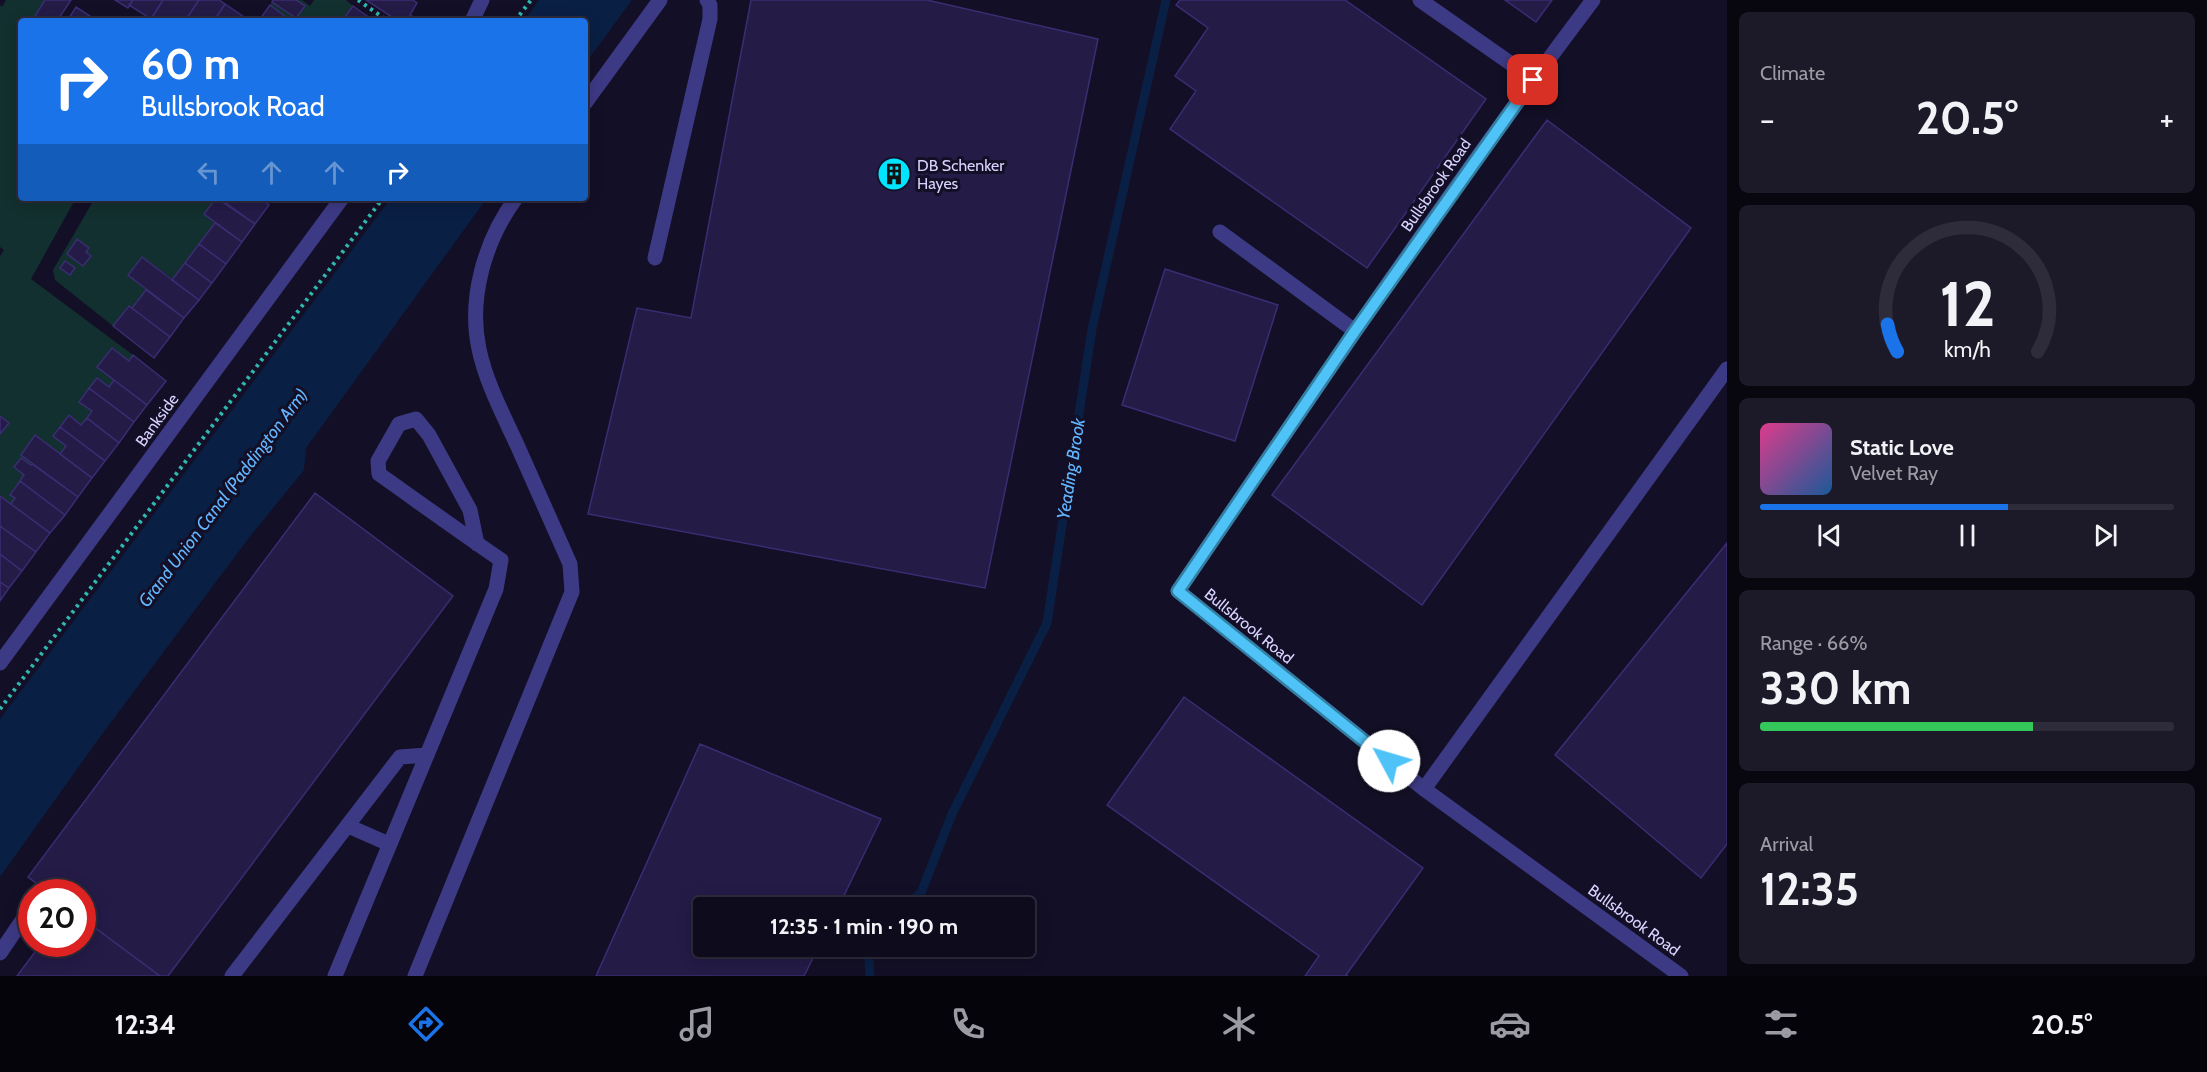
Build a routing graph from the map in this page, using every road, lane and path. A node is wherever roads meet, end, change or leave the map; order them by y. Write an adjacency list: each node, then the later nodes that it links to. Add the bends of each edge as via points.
1 (358, 0): 8 (path)
2 (482, 0): 9 (street)
3 (531, 0): 10 (path)
4 (660, 0): 12 (street)
5 (707, 0): 17 (street, via 710,19)
6 (1420, 0): 11 (street)
7 (1593, 0): 11 (street, Bullsbrook Road)
8 (384, 18)
9 (473, 18)
10 (517, 18)
11 (1533, 80): 18 (street, Bullsbrook Road)
12 (588, 99)
13 (340, 201): 21 (street, Bankside)
14 (381, 201): 22 (path)
15 (514, 201): 32 (street, via 492,239 481,272 476,315 479,349 491,387 570,564 572,592)
16 (1220, 232): 18 (street)
17 (655, 258)
18 (1355, 331): 24 (street, Bullsbrook Road, via 1178,591)
19 (1727, 369): 24 (street)
20 (477, 543): 20 (street, via 379,474 378,461 399,424 416,419 429,435 470,510); 23 (street, via 501,560 496,590)
21 (0, 663)
22 (0, 709)
23 (427, 754): 25 (street, via 400,757); 26 (street)
24 (1424, 789): 29 (street, Bullsbrook Road)
25 (348, 826): 26 (street); 30 (street)
26 (389, 844): 31 (street)
27 (18, 927): 28 (street)
28 (0, 953)
29 (1677, 975)
30 (232, 976)
31 (335, 976)
32 (415, 976)

